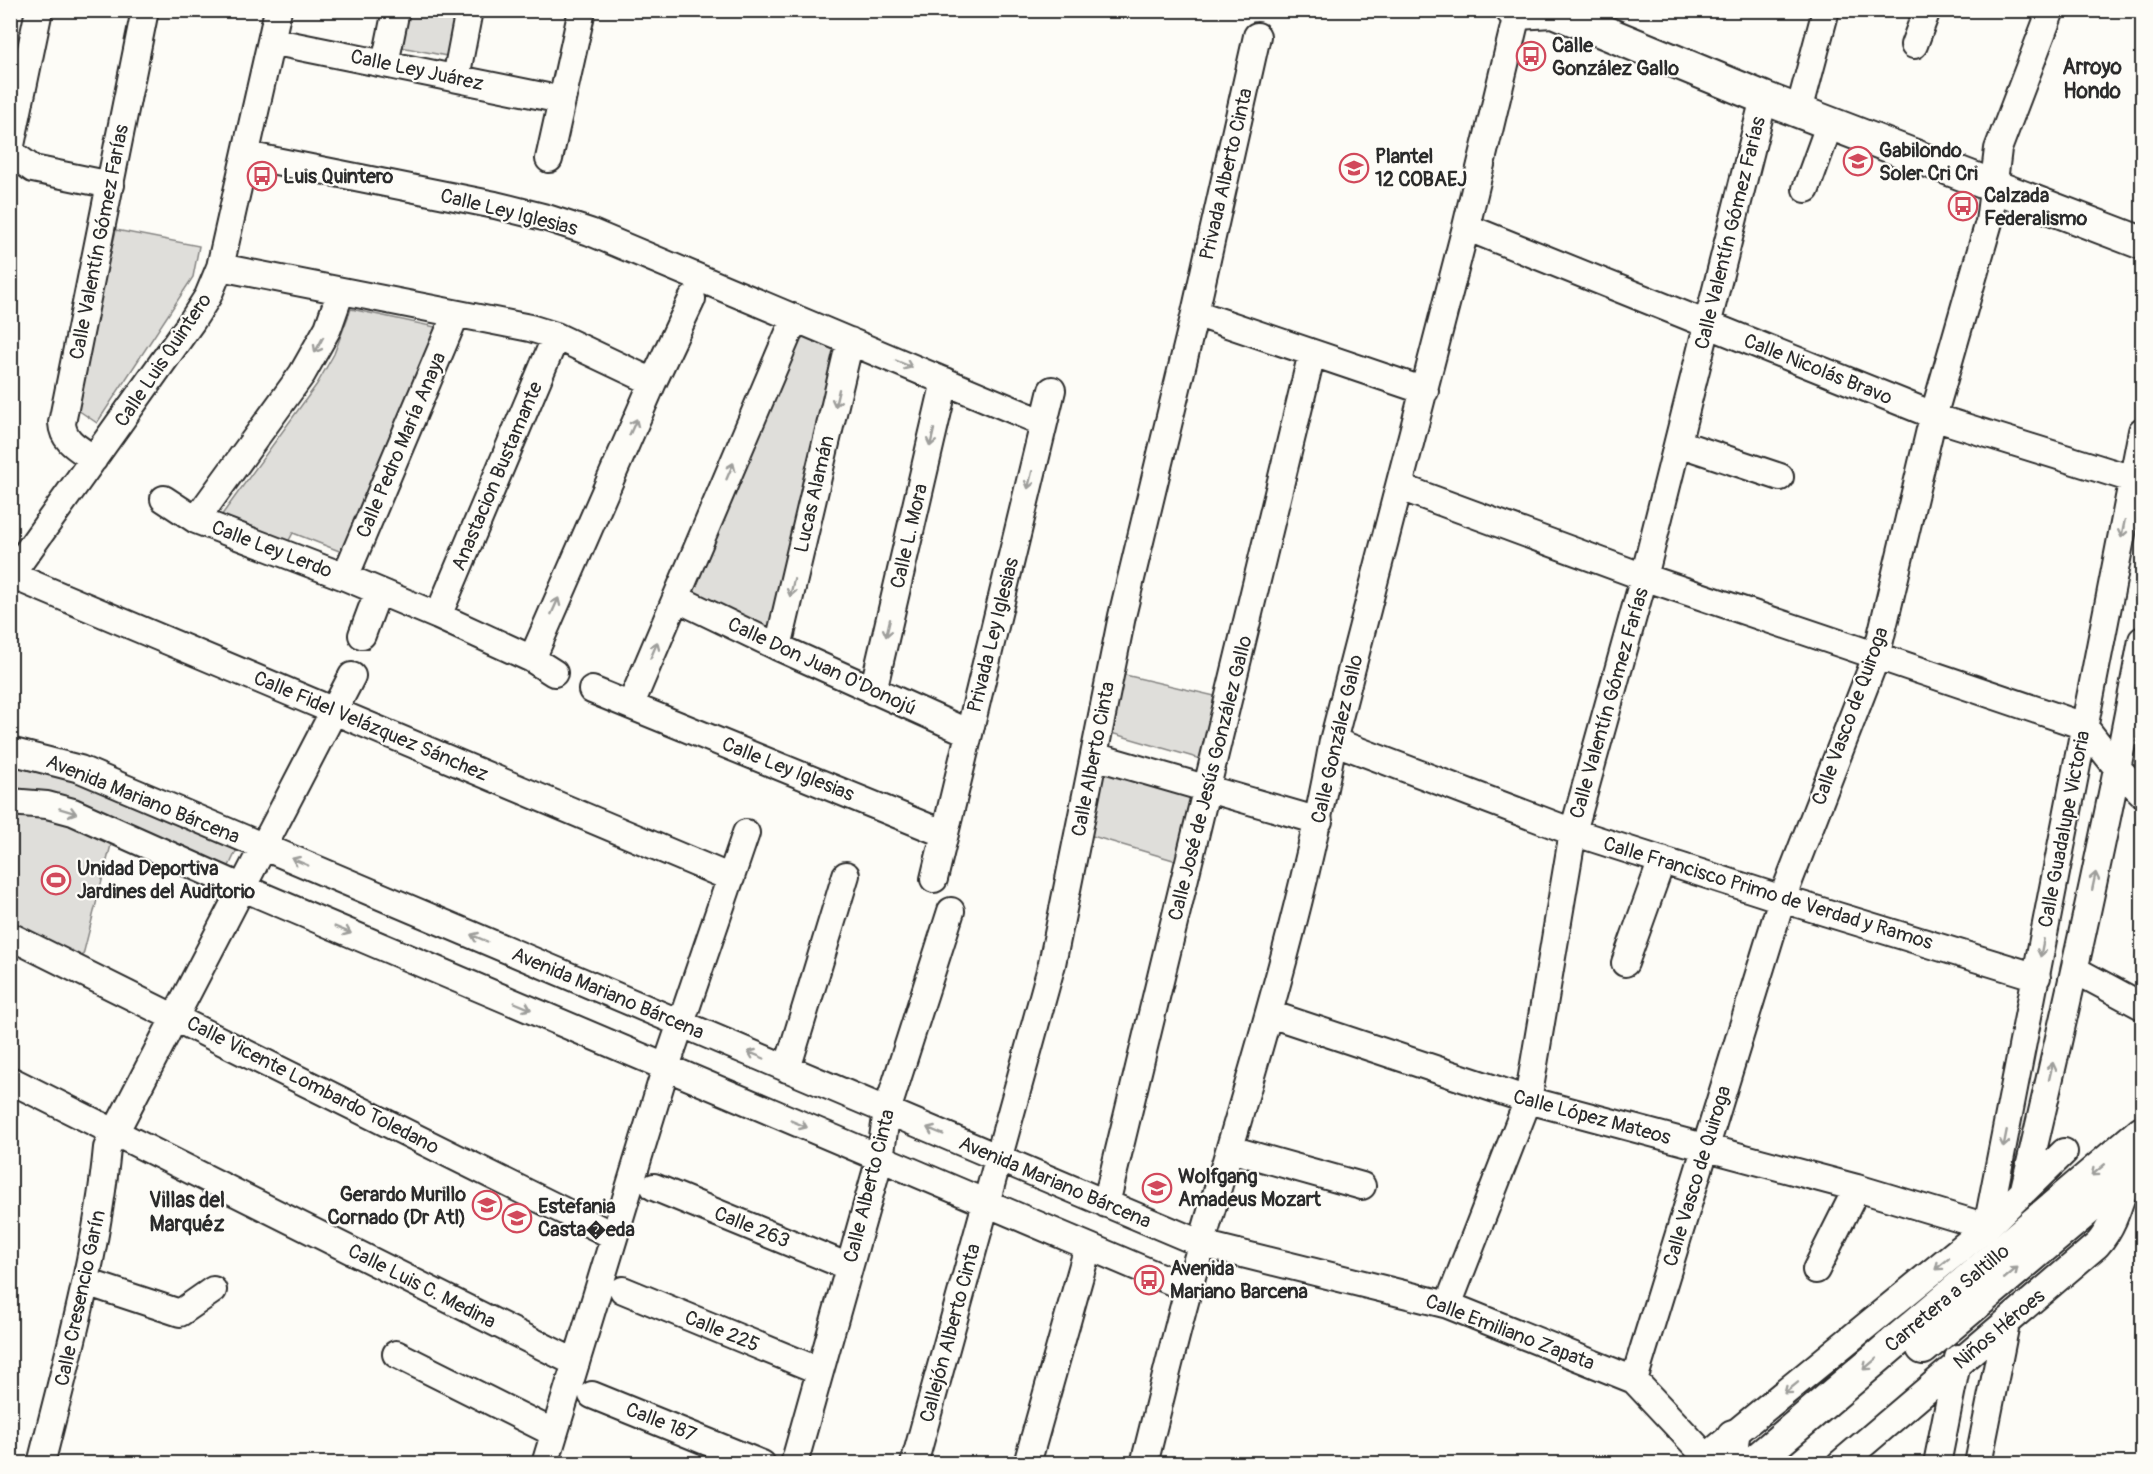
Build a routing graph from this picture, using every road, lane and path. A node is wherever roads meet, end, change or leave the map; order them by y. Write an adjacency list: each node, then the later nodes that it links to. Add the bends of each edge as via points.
1 (39, 10): 21 (street)
2 (145, 10): 25 (street, Calle Valentín Gómez Farías)
3 (278, 10): 13 (street, Calle Luis Quintero)
4 (396, 10): 15 (street)
5 (469, 10): 16 (street)
6 (582, 10): 18 (street)
7 (1826, 10): 19 (street)
8 (1927, 10): 14 (street)
9 (2051, 10): 26 (street, Calle Vasco de Quiroga, via 1998,149)
10 (1516, 11): 11 (main road); 28 (street, Calle González Gallo)
11 (1553, 11): 17 (main road)
12 (1257, 36): 33 (street, Privada Alberto Cinta)
13 (272, 41): 15 (street, Calle Ley Juárez); 22 (street, Calle Luis Quintero)
14 (1914, 45)
15 (385, 64): 16 (street, Calle Ley Juárez)
16 (456, 78): 18 (street, Calle Ley Juárez)
17 (1764, 98): 19 (main road); 36 (street, Calle Valentín Gómez Farías)
18 (562, 100): 23 (street)
19 (1798, 111): 20 (main road)
20 (1830, 123): 26 (main road); 27 (street)
21 (10, 151): 24 (street)
22 (246, 155): 30 (street, Calle Luis Quintero); 35 (street, Calle Ley Iglesias, via 547,218 590,232)
23 (549, 159)
24 (22, 172): 25 (street)
25 (111, 185): 48 (street, Calle Valentín Gómez Farías, via 62,423 66,440)
26 (1993, 186): 29 (main road); 44 (street, Calle Vasco de Quiroga, via 1989,222)
27 (1806, 189)
28 (1466, 227): 36 (street, Calle Nicolás Bravo); 43 (street, Calle González Gallo)
29 (2142, 243)
30 (220, 267): 31 (street); 48 (street, Calle Luis Quintero, via 192,321)
31 (341, 291): 34 (street); 53 (street, Calle Ley Lerdo, one-way to 53, via 328,328 303,374)
32 (692, 299): 41 (street)
33 (1195, 313): 39 (street); 75 (street, Calle Alberto Cinta, via 1122,616)
34 (456, 314): 37 (street); 55 (street, Calle Pedro María Anaya)
35 (795, 318): 38 (street, Calle Ley Iglesias); 58 (street, one-way to 35)
36 (1707, 325): 44 (street, Calle Nicolás Bravo); 47 (street, Calle Valentín Gómez Farías)
37 (556, 336): 41 (street); 59 (street, Anastacion Bustamante)
38 (850, 341): 40 (street, Calle Ley Iglesias, one-way to 40); 62 (street, Lucas Alamán, one-way to 62)
39 (1312, 353): 43 (street); 77 (street, Calle José de Jesús González Gallo)
40 (945, 381): 45 (street, Calle Ley Iglesias); 68 (street, Calle L. Mora, one-way to 68)
41 (653, 382): 64 (street, one-way to 41)
42 (1052, 390): 45 (street, Privada Ley Iglesias)
43 (1425, 391): 51 (street, Calle González Gallo)
44 (1933, 417): 50 (street, Calle Nicolás Bravo); 63 (street, Calle Vasco de Quiroga)
45 (1044, 423): 72 (street, Privada Ley Iglesias, one-way to 72)
46 (2142, 431): 50 (street, Calle Guadalupe Victoria)
47 (1678, 443): 49 (street); 56 (street, Calle Valentín Gómez Farías)
48 (94, 459): 54 (street, Calle Luis Quintero)
49 (1780, 477)
50 (2138, 481): 71 (street, Calle Guadalupe Victoria, one-way to 71)
51 (1400, 487): 56 (street); 73 (street, Calle González Gallo)
52 (164, 499): 53 (street)
53 (196, 520): 55 (street, Calle Ley Lerdo)
54 (11, 576): 70 (street, Calle Fidel Velázquez Sánchez)
55 (345, 577): 57 (street, Calle Ley Lerdo)
56 (1644, 577): 63 (street); 81 (street, Calle Valentín Gómez Farías)
57 (378, 592): 59 (street, Calle Ley Lerdo); 60 (street)
58 (676, 598): 62 (street, Calle Don Juan O'Donojú); 69 (street, one-way to 58)
59 (438, 616): 64 (street, Calle Ley Lerdo)
60 (362, 635)
61 (2142, 640): 76 (street, Calle Guadalupe Victoria)
62 (778, 647): 68 (street, Calle Don Juan O'Donojú)
63 (1876, 657): 71 (street); 90 (street, Calle Vasco de Quiroga)
64 (532, 659): 65 (street, Calle Ley Lerdo)
65 (554, 673)
66 (352, 676): 70 (street, Calle Cresencio Garín)
67 (592, 690): 69 (street, Calle Ley Iglesias)
68 (873, 691): 72 (street, Calle Don Juan O'Donojú)
69 (631, 704): 83 (street, Calle Ley Iglesias)
70 (333, 710): 84 (street, Calle Cresencio Garín); 87 (street, Calle Fidel Velázquez Sánchez)
71 (2084, 726): 76 (street); 95 (street, Calle Guadalupe Victoria, one-way to 95)
72 (969, 733): 83 (street, Privada Ley Iglesias)
73 (1333, 741): 80 (street, Calle González Gallo); 81 (street, Calle Francisco Primo de Verdad y Ramos)
74 (10, 751): 84 (street, Avenida Mariano Bárcena, via 80,769)
75 (1094, 756): 77 (street); 111 (street, Calle Alberto Cinta, via 1052,964)
76 (2118, 769): 78 (street); 94 (street, Calle Guadalupe Victoria, one-way to 76)
77 (1208, 789): 80 (street); 118 (street, Calle José de Jesús González Gallo)
78 (2142, 793)
79 (10, 802): 89 (street, Avenida Mariano Bárcena, one-way to 89, via 73,812)
80 (1319, 821): 97 (street, Calle González Gallo)
81 (1574, 832): 85 (street, Calle Francisco Primo de Verdad y Ramos); 103 (street, Calle Valentín Gómez Farías)
82 (746, 833): 87 (street)
83 (945, 834): 88 (street, Privada Ley Iglesias)
84 (263, 846): 89 (street, Calle Cresencio Garín); 99 (street, Avenida Mariano Bárcena, one-way to 84)
85 (1662, 860): 90 (street, Calle Francisco Primo de Verdad y Ramos); 93 (street)
86 (846, 875): 101 (street)
87 (731, 878): 99 (street)
88 (934, 879)
89 (242, 887): 98 (street, Calle Cresencio Garín); 100 (street, Avenida Mariano Bárcena, one-way to 100)
90 (1782, 899): 95 (street, Calle Francisco Primo de Verdad y Ramos); 107 (street, Calle Vasco de Quiroga)
91 (951, 911): 104 (street, Calle Alberto Cinta)
92 (10, 936): 98 (street, Calle Vicente Lombardo Toledano)
93 (1625, 963)
94 (2075, 970): 96 (street); 116 (street, Calle Guadalupe Victoria, one-way to 94)
95 (2037, 977): 119 (street, Calle Guadalupe Victoria, one-way to 119)
96 (2142, 1006)
97 (1270, 1014): 103 (street, Calle López Mateos); 108 (street, Calle González Gallo)
98 (174, 1016): 105 (street, Calle Cresencio Garín); 120 (street, Calle Vicente Lombardo Toledano)
99 (680, 1023): 100 (street); 101 (street, Avenida Mariano Bárcena, one-way to 99)
100 (666, 1067): 110 (street, Avenida Mariano Bárcena, one-way to 110); 120 (street)
101 (787, 1069): 104 (street, Avenida Mariano Bárcena)
102 (10, 1080): 105 (street, Calle Luis C. Medina)
103 (1528, 1100): 107 (street, Calle López Mateos); 129 (street, Calle Valentín Gómez Farías)
104 (887, 1111): 110 (street, Calle Alberto Cinta); 111 (street, Avenida Mariano Bárcena, one-way to 104)
105 (114, 1132): 125 (street, Calle Cresencio Garín, via 107,1148); 133 (street, Calle Luis C. Medina)
106 (2142, 1132): 147 (main road, Carretera a Saltillo, one-way to 147)
107 (1706, 1148): 115 (street, Calle López Mateos); 136 (street, Calle Vasco de Quiroga)
108 (1230, 1149): 113 (street); 121 (street, Calle González Gallo)
109 (2064, 1152): 116 (street)
110 (880, 1158): 117 (street, Avenida Mariano Bárcena); 123 (street, Calle Alberto Cinta)
111 (998, 1158): 117 (street, Calle Alberto Cinta); 118 (street, Avenida Mariano Bárcena)
112 (2136, 1168): 130 (main road, Carretera a Saltillo, one-way to 112); 131 (street, Niños Héroes, via 2107,1233 2097,1245)
113 (1362, 1186)
114 (654, 1187): 123 (street, Calle 263)
115 (1857, 1188): 119 (street, Calle López Mateos); 124 (street)
116 (2024, 1189): 119 (street)
117 (986, 1203): 122 (street, Avenida Mariano Bárcena); 144 (street, Callejón Alberto Cinta)
118 (1106, 1204): 121 (street, Avenida Mariano Bárcena)
119 (1988, 1227): 139 (street, one-way to 139)
120 (614, 1236): 133 (street)
121 (1202, 1244): 126 (street, Calle González Gallo); 129 (street, Calle Emiliano Zapata)
122 (1088, 1247): 126 (street, Avenida Mariano Bárcena); 145 (street)
123 (849, 1267): 135 (street, Calle Alberto Cinta)
124 (1816, 1270)
125 (86, 1282): 127 (street, via 180,1313); 140 (street, Calle Cresencio Garín)
126 (1189, 1289): 146 (street, Calle González Gallo)
127 (213, 1290)
128 (623, 1290): 135 (street, Calle 225)
129 (1449, 1305): 136 (street, Calle Emiliano Zapata)
130 (1967, 1311): 134 (street); 148 (main road, Carretera a Saltillo)
131 (2006, 1323): 134 (street, Niños Héroes); 151 (street)
132 (396, 1354): 138 (street)
133 (576, 1363): 138 (street)
134 (1956, 1365): 149 (street, Niños Héroes); 150 (street)
135 (820, 1371): 143 (street, Calle Alberto Cinta)
136 (1634, 1380): 139 (street, Calle Emiliano Zapata)
137 (592, 1395): 142 (street, Calle 187)
138 (554, 1433): 141 (street)
139 (1716, 1456)
140 (41, 1464)
141 (545, 1464)
142 (762, 1464)
143 (794, 1464)
144 (915, 1464)
145 (1027, 1464)
146 (1144, 1464)
147 (1752, 1464)
148 (1786, 1464)
149 (1840, 1464)
150 (1937, 1464)
151 (1978, 1464)

